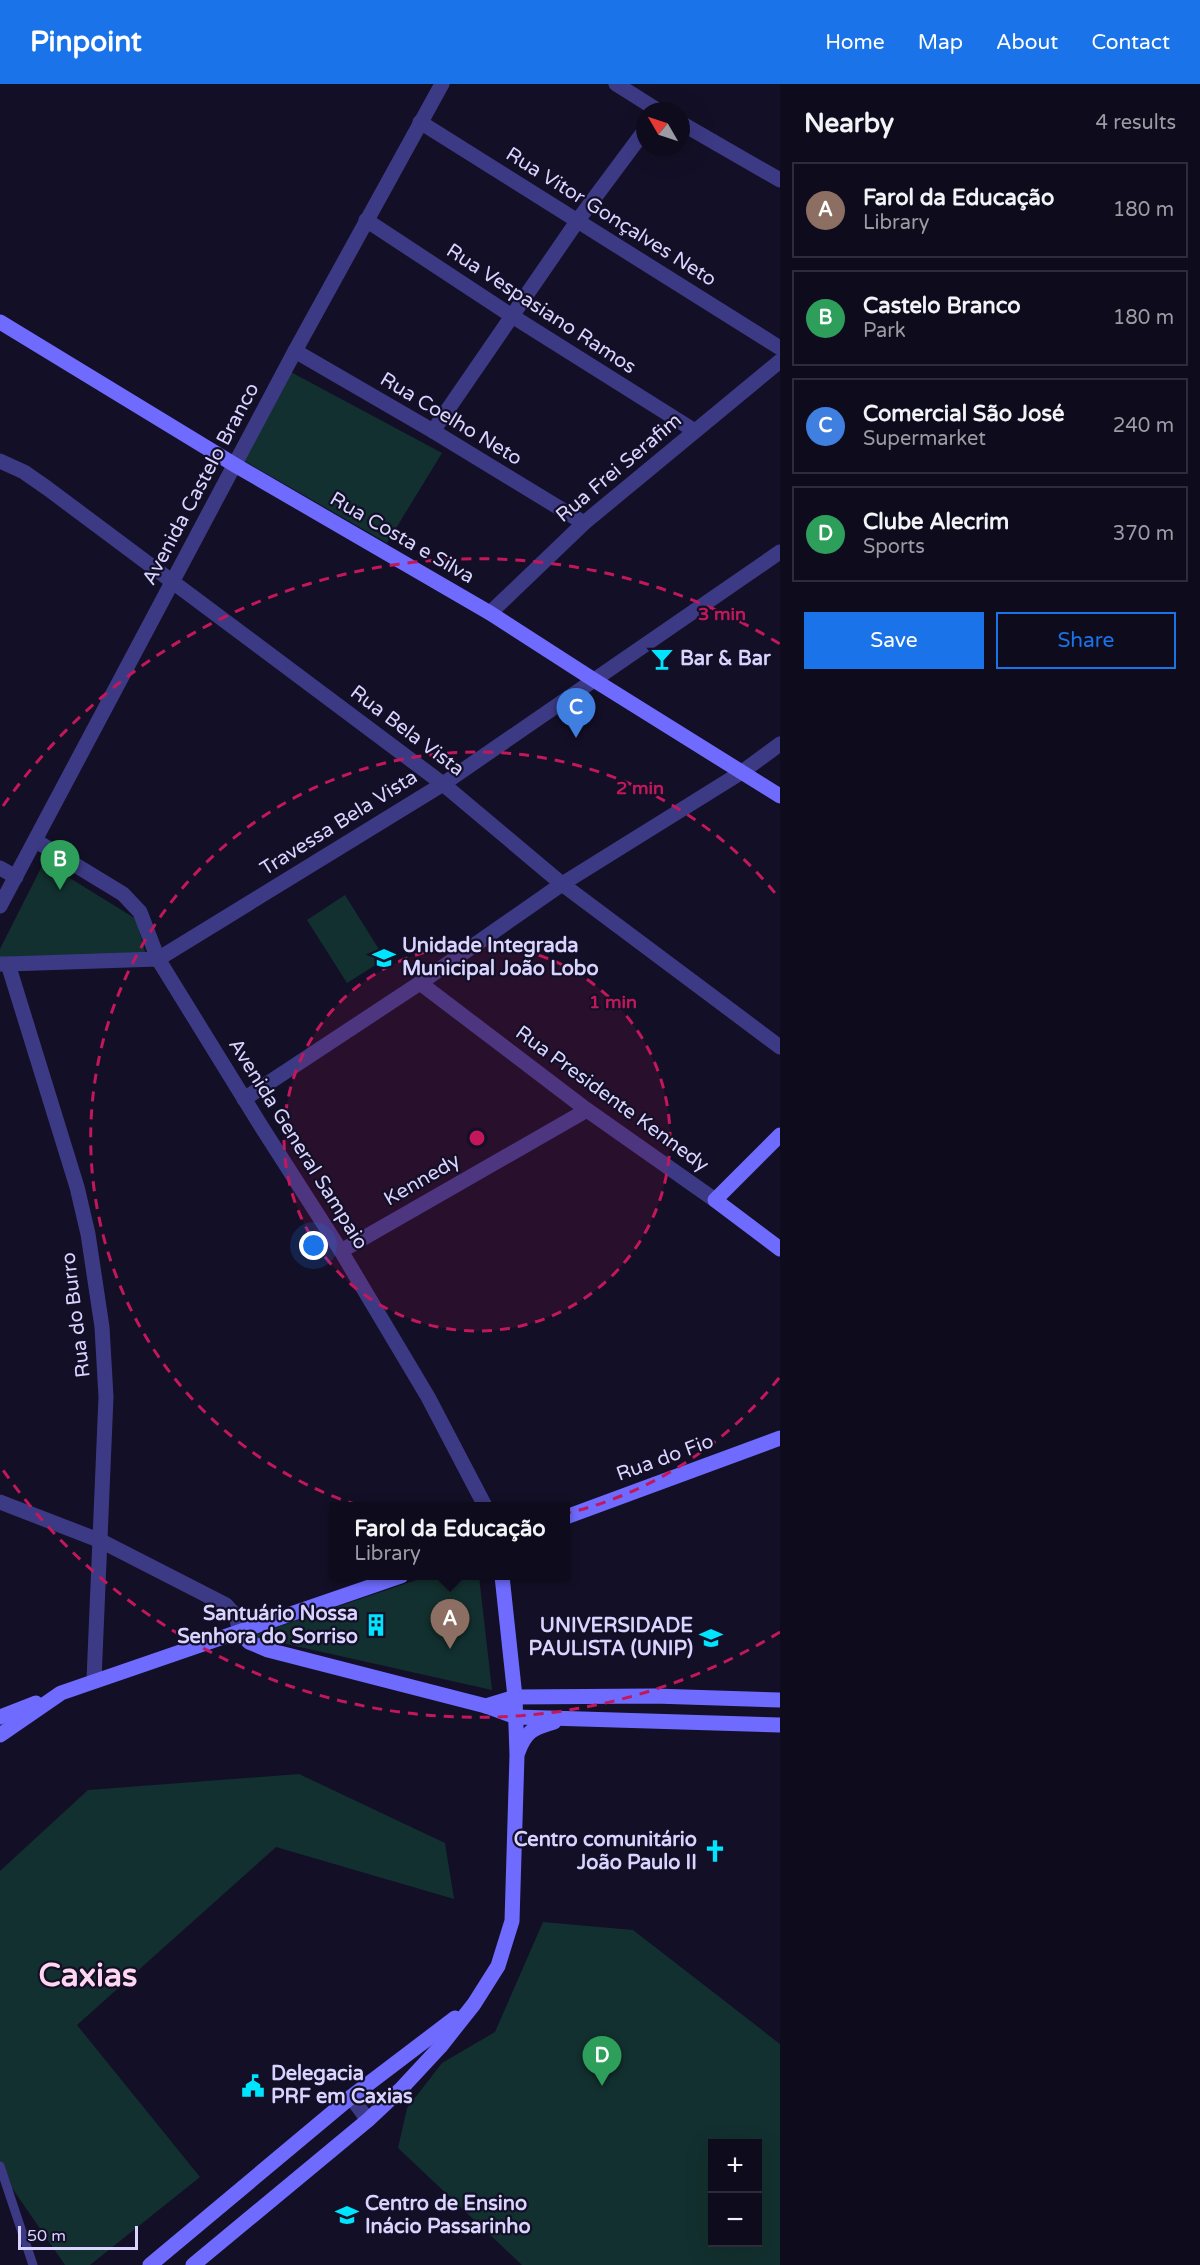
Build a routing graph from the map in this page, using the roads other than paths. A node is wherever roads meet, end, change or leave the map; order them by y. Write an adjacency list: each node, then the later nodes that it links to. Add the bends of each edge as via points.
1 (442, 84): 4 (street, Avenida Castelo Branco)
2 (616, 84): 3 (street)
3 (645, 102)
4 (420, 122): 8 (street, Avenida Castelo Branco); 9 (street, Rua Vitor Gonçalves Neto)
5 (690, 128): 7 (street)
6 (636, 142): 9 (street)
7 (780, 180)
8 (366, 220): 10 (street, Rua Vespasiano Ramos); 13 (street, Avenida Castelo Branco)
9 (578, 220): 10 (street); 12 (street, Rua Vitor Gonçalves Neto)
10 (512, 316): 15 (street); 16 (street, Rua Vespasiano Ramos)
11 (0, 322): 18 (street, Rua Costa e Silva)
12 (780, 348)
13 (295, 351): 15 (street, Rua Coelho Neto); 18 (street, Avenida Castelo Branco)
14 (780, 361): 16 (street, Rua Frei Serafim)
15 (433, 431): 19 (street, Rua Coelho Neto)
16 (695, 431): 19 (street, Rua Frei Serafim)
17 (0, 461): 21 (street, Rua Bela Vista, via 24,472)
18 (234, 465): 21 (street, Avenida Castelo Branco); 22 (street, Rua Costa e Silva)
19 (584, 523): 22 (street, Rua Frei Serafim)
20 (780, 552): 23 (street, Travessa Bela Vista)
21 (173, 581): 26 (street, Rua Bela Vista); 28 (street, Avenida Castelo Branco)
22 (489, 613): 23 (street, Rua Costa e Silva)
23 (594, 680): 25 (street, Rua Costa e Silva); 26 (street, Travessa Bela Vista)
24 (780, 744): 25 (street)
25 (742, 772): 27 (street, Rua Costa e Silva); 31 (street)
26 (442, 784): 31 (street, Rua Bela Vista); 33 (street, Travessa Bela Vista)
27 (780, 796)
28 (36, 841): 30 (street, Avenida Castelo Branco); 33 (street, Avenida General Sampaio, via 131,901 140,912)
29 (0, 868): 30 (street)
30 (16, 877): 32 (street, Avenida Castelo Branco)
31 (561, 884): 35 (street); 36 (street, Rua Bela Vista)
32 (0, 906)
33 (158, 959): 34 (street, Travessa Bela Vista); 37 (street, Avenida General Sampaio)
34 (4, 964): 47 (street, Rua do Burro, via 64,1139 88,1234 105,1363)
35 (420, 983): 37 (street); 38 (street, Rua Presidente Kennedy)
36 (780, 1047)
37 (244, 1099): 42 (street, Avenida General Sampaio)
38 (586, 1110): 40 (street, Rua Presidente Kennedy); 42 (street, Kennedy)
39 (780, 1135): 40 (street)
40 (715, 1200): 41 (street, Rua Presidente Kennedy)
41 (780, 1249)
42 (340, 1251): 45 (street, Avenida General Sampaio, via 428,1397)
43 (780, 1438): 46 (street, Rua do Fio)
44 (0, 1502): 47 (street)
45 (482, 1502)
46 (570, 1516)
47 (101, 1541): 50 (street, via 226,1605 236,1616); 51 (street, Rua do Burro)
48 (387, 1580): 50 (street)
49 (503, 1580): 53 (street)
50 (240, 1632): 51 (street); 55 (street, via 249,1642 268,1650)
51 (94, 1680): 52 (street)
52 (61, 1693): 56 (street); 60 (street)
53 (515, 1697): 54 (street); 55 (street); 57 (street)
54 (780, 1700)
55 (486, 1706): 57 (street)
56 (0, 1717)
57 (516, 1717): 58 (street); 61 (street)
58 (566, 1718): 59 (street); 61 (street, via 526,1734)
59 (780, 1725)
60 (0, 1735)
61 (516, 1755): 62 (street, via 512,1921 498,1966)
62 (474, 2004): 63 (street); 64 (street, via 422,2068)
63 (351, 2097): 64 (street); 67 (street)
64 (368, 2120): 68 (street)
65 (0, 2166): 66 (lane)
66 (33, 2265)
67 (150, 2265)
68 (193, 2265)

